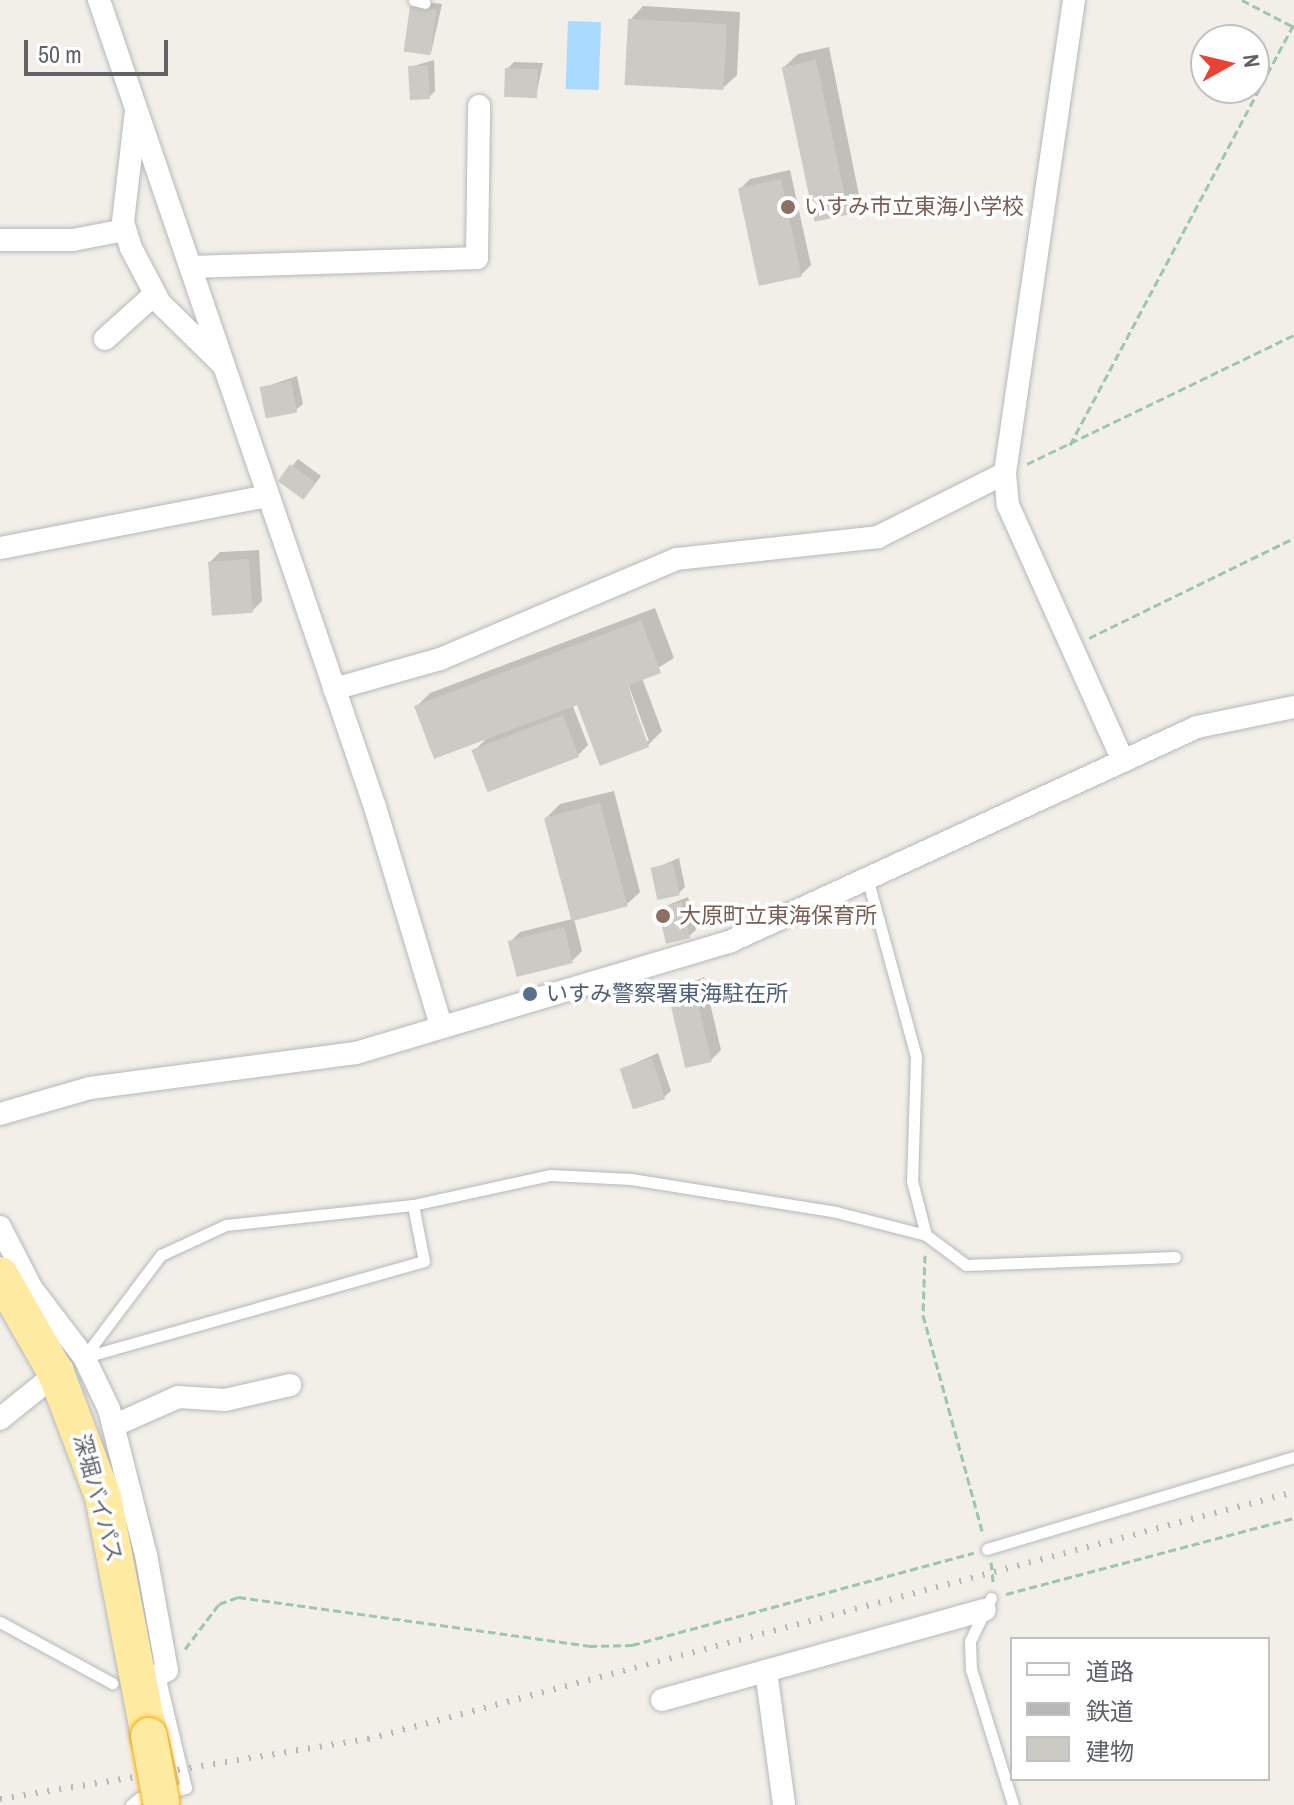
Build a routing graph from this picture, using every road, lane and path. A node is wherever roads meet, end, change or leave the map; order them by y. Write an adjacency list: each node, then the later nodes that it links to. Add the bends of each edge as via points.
1 (99, 0): 5 (street)
2 (1074, 0): 15 (street)
3 (1242, 0): 4 (path)
4 (1294, 26): 14 (path)
5 (137, 102): 7 (street); 9 (street)
6 (479, 106): 9 (street, via 477,258)
7 (125, 230): 8 (street, via 73,240); 10 (street)
8 (0, 240)
9 (193, 267): 13 (street)
10 (155, 294): 12 (street); 13 (street)
11 (1294, 335): 14 (path)
12 (105, 339)
13 (225, 368): 16 (street)
14 (1070, 445): 15 (path)
15 (1005, 473): 19 (street, via 1008,505); 20 (street, via 878,537 677,559 440,659)
16 (267, 496): 18 (street); 20 (street)
17 (1294, 538): 19 (path)
18 (0, 548)
19 (1071, 647): 22 (street)
20 (334, 689): 24 (street)
21 (1294, 707): 22 (street, via 1197,727)
22 (1122, 759): 23 (street)
23 (868, 881): 24 (street, via 729,942); 28 (lane, via 916,1057 912,1181)
24 (441, 1025): 25 (street, via 356,1053 90,1088)
25 (0, 1114)
26 (413, 1205): 28 (lane, via 551,1175 631,1179 797,1204); 31 (lane, via 226,1225 161,1255); 31 (lane, via 424,1261)
27 (0, 1227): 31 (street)
28 (926, 1235): 29 (lane, via 966,1265 999,1268); 37 (path, via 923,1315)
29 (1175, 1257)
30 (0, 1275): 31 (highway, 深堀バイパス)
31 (70, 1365): 33 (street); 34 (street); 44 (highway, 深堀バイパス, bridge, via 103,1497 149,1736)
32 (290, 1385): 34 (street, via 225,1400 178,1397)
33 (0, 1419)
34 (113, 1426): 41 (street)
35 (1294, 1457): 37 (lane)
36 (1294, 1518): 38 (path)
37 (987, 1549): 38 (path); 41 (path, via 618,1646 238,1597 219,1604)
38 (988, 1604): 40 (street); 46 (lane, via 970,1641 971,1669)
39 (0, 1622): 42 (lane)
40 (766, 1671): 43 (street); 45 (street)
41 (163, 1673): 44 (lane, via 186,1788)
42 (112, 1683)
43 (662, 1700)
44 (154, 1800)
45 (784, 1805)
46 (1013, 1805)

